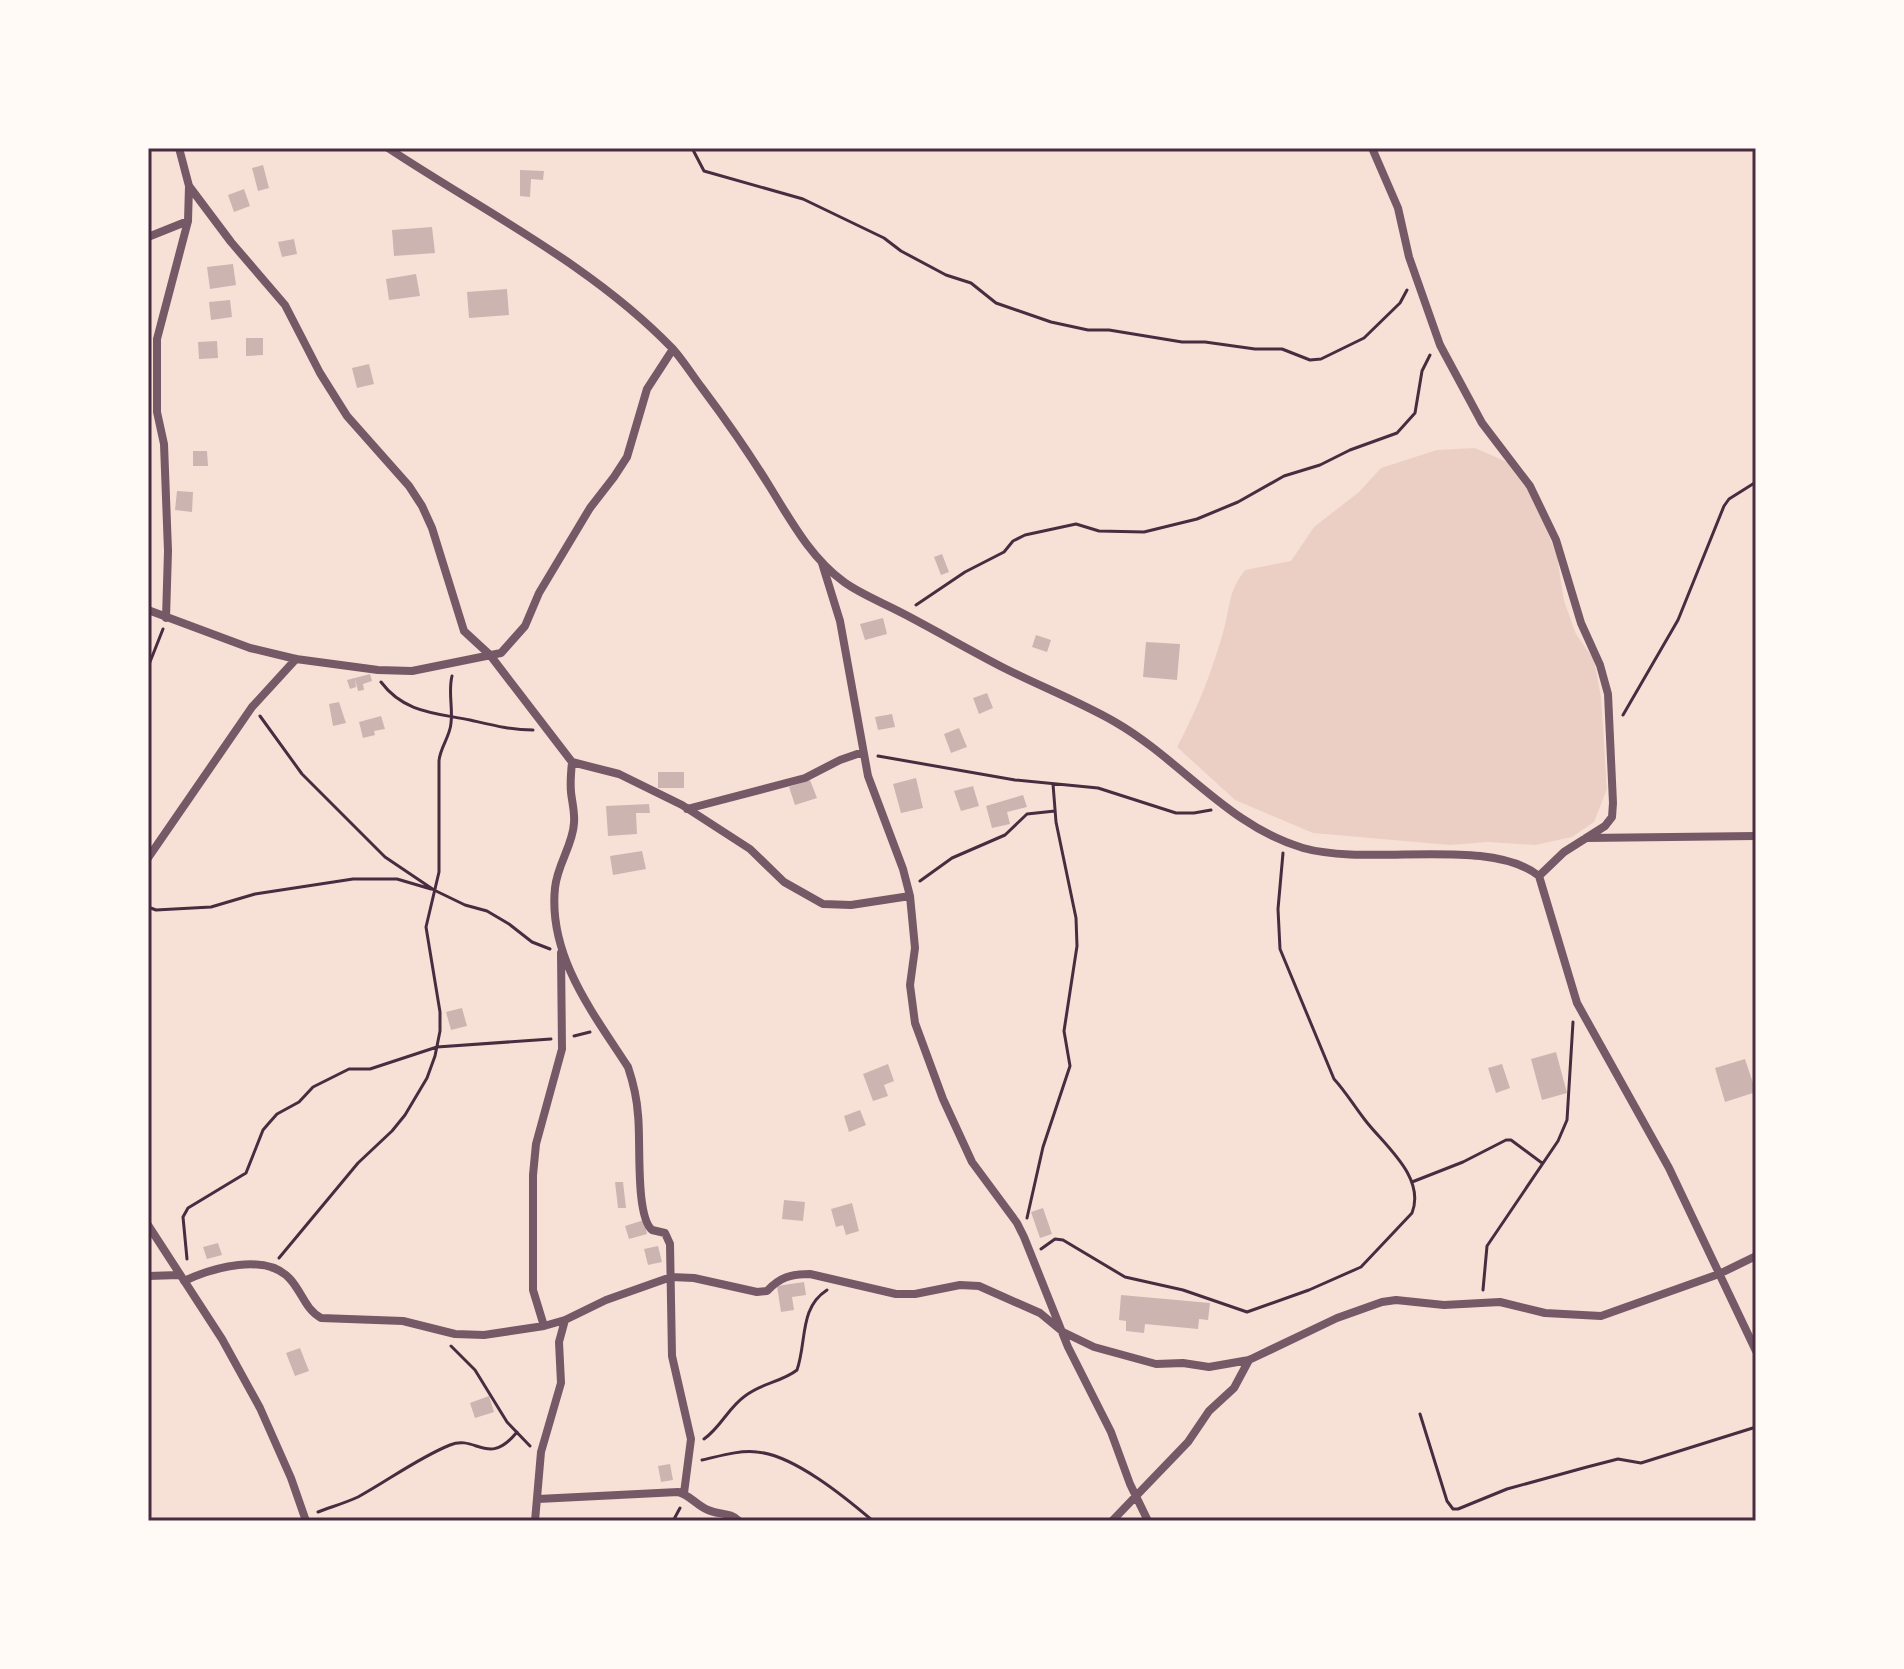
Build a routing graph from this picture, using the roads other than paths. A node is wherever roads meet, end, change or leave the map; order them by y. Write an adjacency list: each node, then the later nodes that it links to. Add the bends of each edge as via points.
1 (179, 148): 4 (street)
2 (388, 148): 7 (street, via 565,260)
3 (1372, 148): 17 (street, via 1398,208 1440,345 1482,423 1535,496 1600,665 1608,694 1612,817)
4 (189, 186): 5 (street); 11 (street, via 285,305 347,416 409,486 432,528 462,626)
5 (188, 221): 6 (street); 10 (street, via 157,339 168,551)
6 (148, 237)
7 (673, 349): 8 (street); 11 (street, via 647,389 627,457 590,508 525,626 501,653)
8 (821, 562): 13 (street, via 840,621); 19 (street, via 845,583 1115,722 1267,833 1325,852 1499,857)
9 (148, 610): 10 (street)
10 (166, 618): 12 (street)
11 (490, 655): 12 (street, via 412,671); 14 (street)
12 (296, 659): 18 (street, via 252,707)
13 (863, 752): 15 (street, via 805,778); 20 (street)
14 (572, 762): 15 (street, via 628,777); 21 (street, via 574,826 555,887)
15 (687, 809): 20 (street, via 750,849 784,882 823,904 851,905)
16 (1756, 836): 17 (street)
17 (1585, 838): 19 (street)
18 (148, 858)
19 (1539, 876): 24 (street, via 1577,1003 1669,1168)
20 (909, 891): 30 (street, via 915,948 911,1004 926,1056 972,1162 1024,1237)
21 (561, 951): 26 (street, via 633,1081 645,1221 668,1238); 29 (street, via 563,1039 533,1175 533,1290)
22 (148, 1225): 27 (street)
23 (1756, 1256): 24 (street)
24 (1719, 1274): 31 (street); 32 (street, via 1601,1316 1552,1314 1509,1303 1382,1302)
25 (148, 1276): 27 (street)
26 (671, 1277): 28 (street); 30 (street, via 757,1292 796,1274 896,1294 979,1286 1040,1313); 33 (street, via 672,1356 690,1430)
27 (184, 1279): 29 (street, via 241,1265 272,1268 292,1281 321,1318 403,1321 484,1335); 36 (street, via 260,1408)
28 (565, 1320): 29 (street); 35 (street, via 559,1342 559,1392 539,1464)
29 (544, 1326)
30 (1063, 1332): 32 (street, via 1094,1347 1161,1365 1223,1366); 34 (street)
31 (1756, 1351)
32 (1249, 1360): 34 (street, via 1234,1388)
33 (684, 1493): 35 (street); 38 (street, via 706,1509)
34 (1135, 1495): 39 (street); 40 (street)
35 (538, 1499): 37 (street)
36 (305, 1519)
37 (535, 1521)
38 (739, 1521)
39 (1112, 1521)
40 (1148, 1521)

